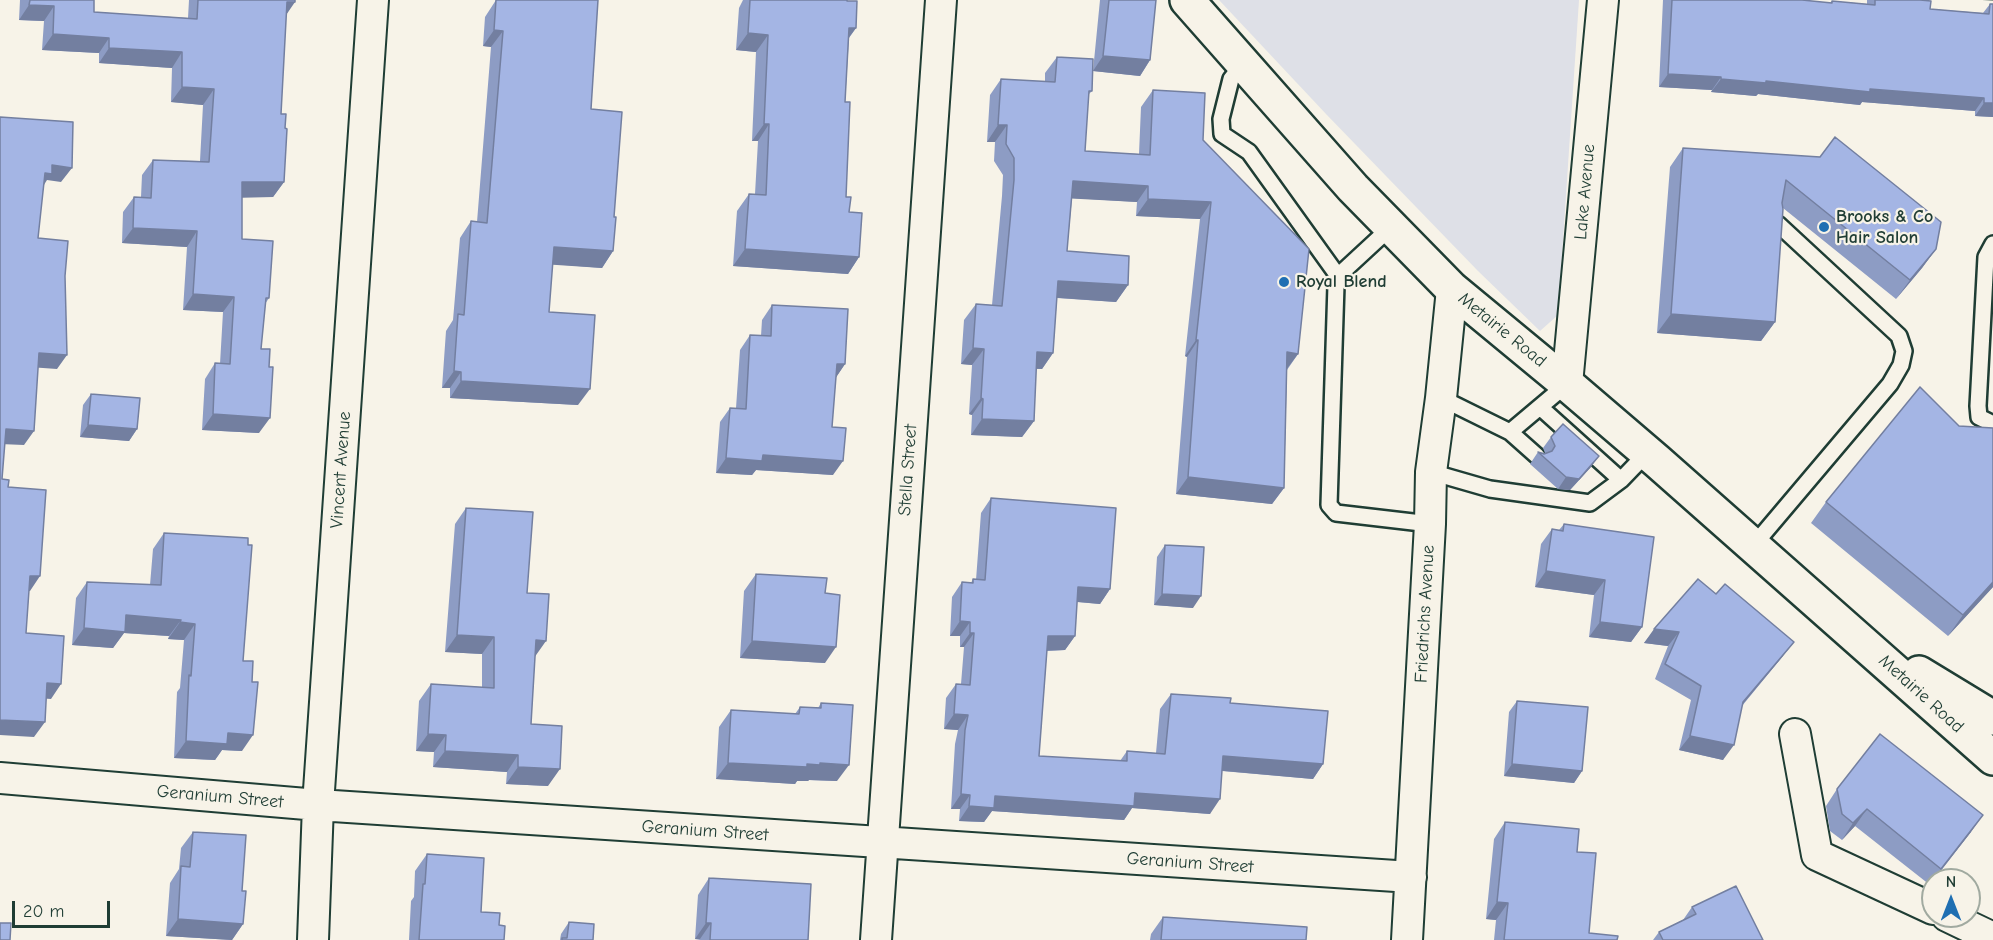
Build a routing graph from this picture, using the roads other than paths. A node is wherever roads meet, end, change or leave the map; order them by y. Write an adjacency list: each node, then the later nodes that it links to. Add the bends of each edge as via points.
1 (373, 0): 31 (street, Vincent Avenue)
2 (940, 0): 32 (street, Stella Street)
3 (1186, 0): 7 (main road, Metairie Road)
4 (1603, 0): 13 (street, Lake Avenue)
5 (1878, 0): 6 (lane)
6 (1993, 8)
7 (1243, 64): 9 (main road, Metairie Road); 11 (lane, via 1231,79 1221,119 1222,134 1249,152)
8 (1778, 224): 25 (lane, via 1899,336 1904,351 1890,384)
9 (1391, 227): 11 (lane); 12 (main road, Metairie Road)
10 (1993, 244): 16 (lane, via 1986,257 1978,406 1979,417)
11 (1338, 276): 24 (lane, via 1329,505 1336,513)
12 (1452, 289): 13 (main road, Metairie Road); 14 (street, Friedrichs Avenue)
13 (1567, 384): 15 (lane); 18 (main road, Metairie Road)
14 (1441, 398): 17 (lane); 20 (street, Friedrichs Avenue)
15 (1540, 407): 17 (lane); 21 (lane)
16 (1993, 424)
17 (1510, 432): 19 (lane)
18 (1647, 453): 21 (lane); 25 (main road, Metairie Road)
19 (1537, 456)
20 (1431, 472): 23 (lane, via 1490,489); 24 (street, Friedrichs Avenue)
21 (1621, 480): 23 (lane)
22 (1573, 488): 23 (lane)
23 (1590, 503)
24 (1430, 524): 33 (street, Friedrichs Avenue)
25 (1754, 546): 26 (main road, Metairie Road)
26 (1848, 630): 27 (main road, Metairie Road); 29 (main road, Metairie Road)
27 (1993, 718)
28 (1795, 734): 34 (street, via 1817,855)
29 (1993, 758)
30 (0, 778): 31 (street, Geranium Street)
31 (318, 805): 32 (street, Geranium Street); 37 (street, Vincent Avenue)
32 (883, 843): 33 (street, Geranium Street); 38 (street, Stella Street)
33 (1411, 877): 39 (street, Friedrichs Avenue)
34 (1921, 903)
35 (1972, 928): 36 (street)
36 (1993, 938)
37 (313, 940)
38 (876, 940)
39 (1407, 940)

